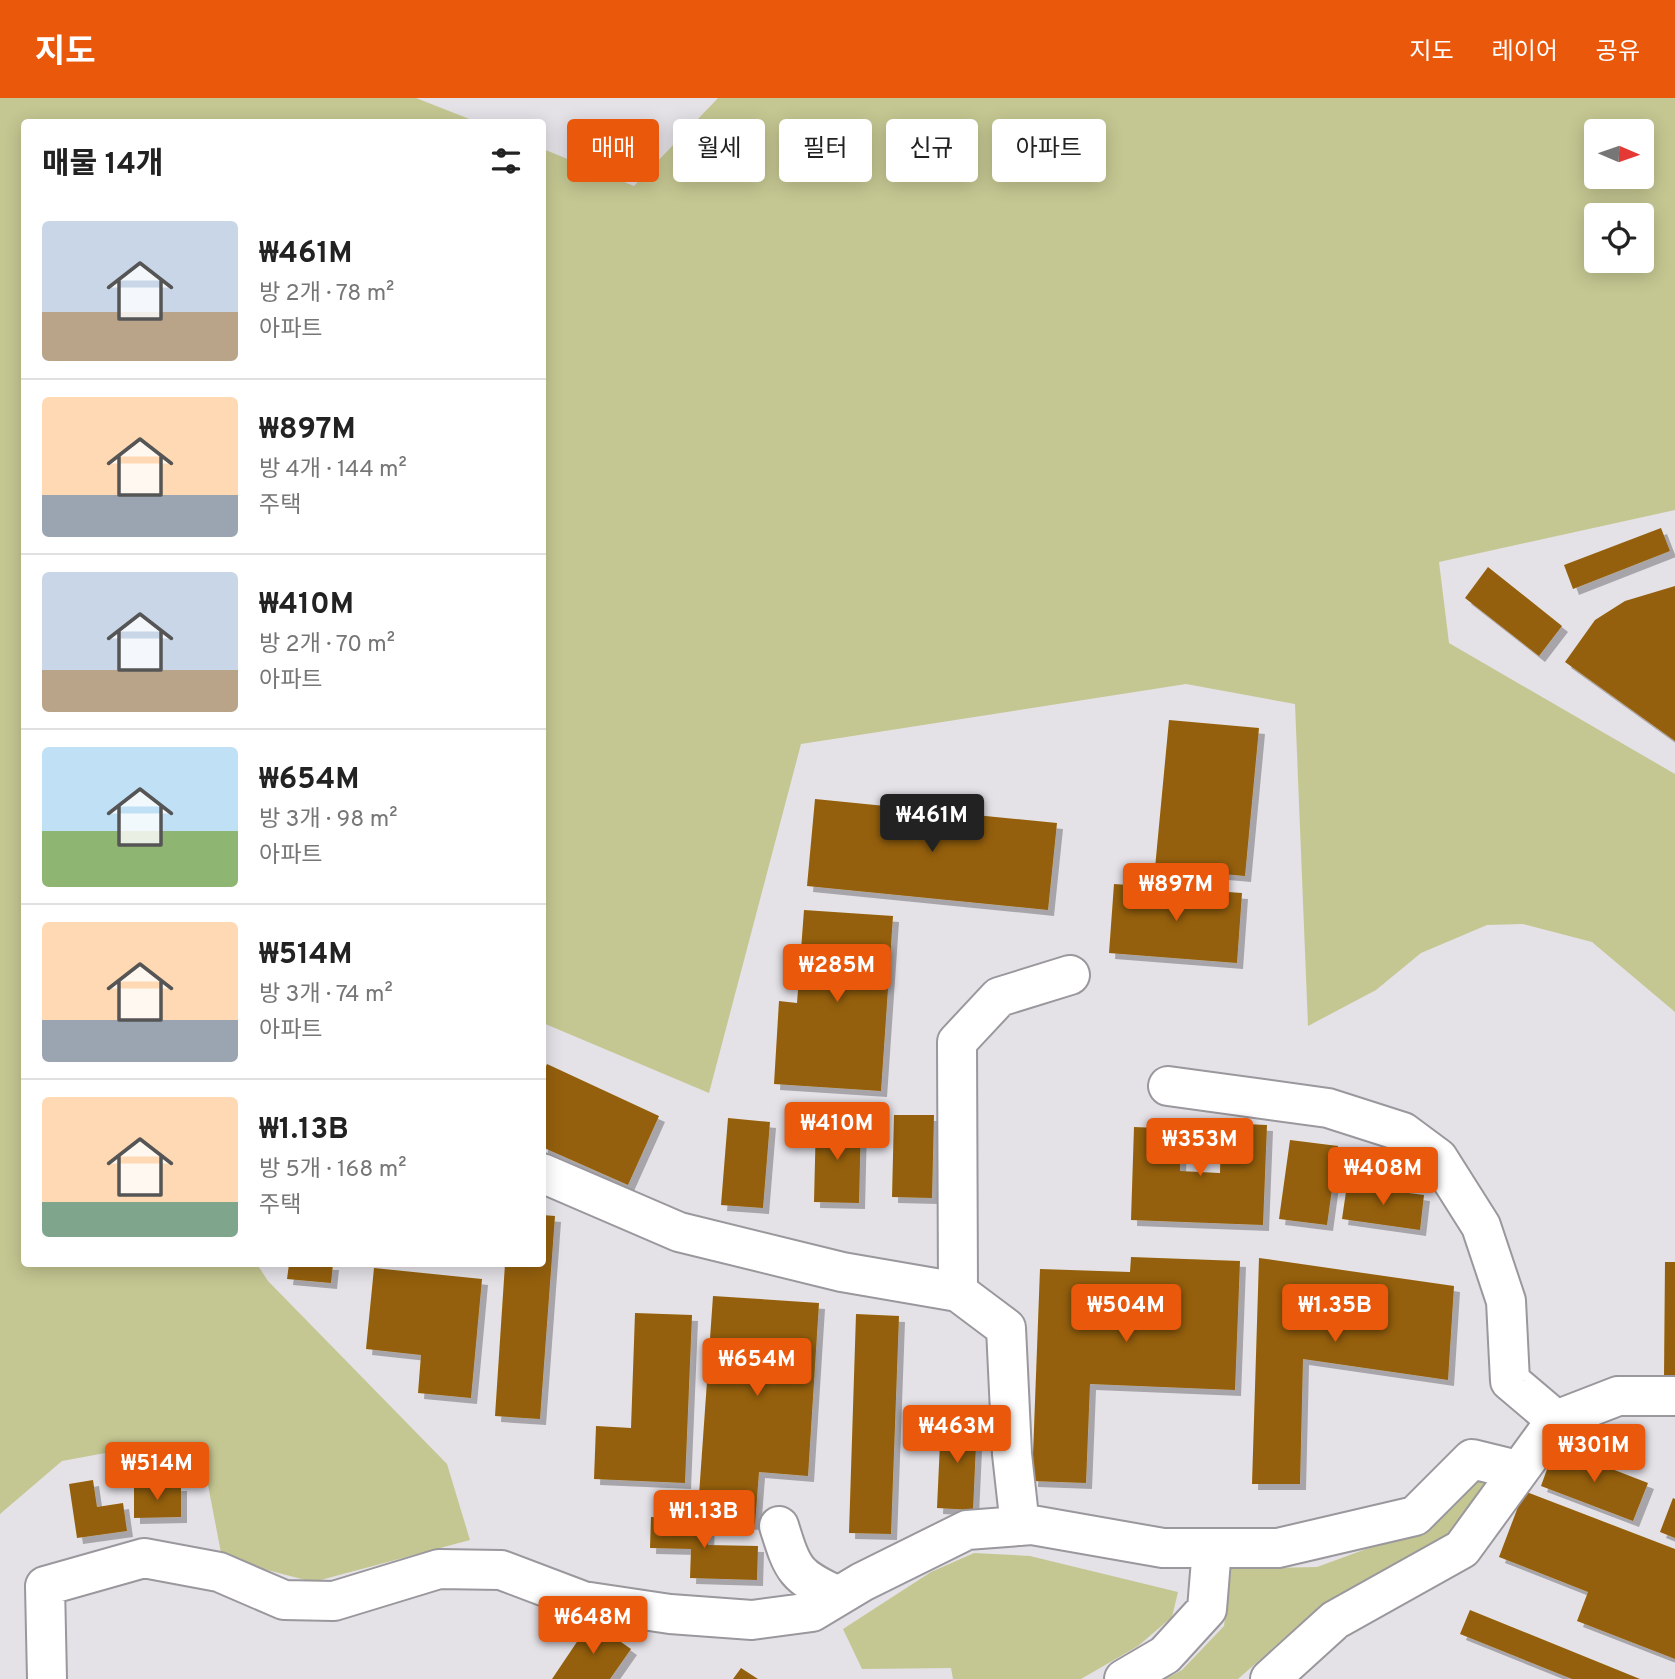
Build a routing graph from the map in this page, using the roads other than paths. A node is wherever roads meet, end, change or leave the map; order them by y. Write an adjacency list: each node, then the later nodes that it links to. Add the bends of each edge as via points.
1 (1070, 975): 4 (street, via 999,998 957,1042)
2 (1168, 1086): 6 (street, via 1328,1108 1403,1132 1437,1158 1481,1226 1498,1276 1506,1301 1510,1381)
3 (546, 1175): 4 (street, via 679,1232 842,1272)
4 (958, 1292): 9 (street, via 1006,1328)
5 (1675, 1396): 6 (street, via 1618,1396)
6 (1556, 1420): 7 (street)
7 (1517, 1470): 10 (street, via 1472,1459 1415,1516 1278,1549); 14 (street, via 1462,1549 1335,1620)
8 (779, 1526): 11 (street, via 791,1566 811,1584)
9 (1020, 1526): 10 (street, via 1163,1548); 11 (street, via 967,1530)
10 (1212, 1548): 13 (street, via 1207,1609 1165,1655)
11 (838, 1596): 12 (street, via 812,1612 752,1620 583,1601 501,1570 439,1569 334,1601 284,1600 219,1572 144,1559 46,1586)
12 (47, 1679)
13 (1124, 1679)
14 (1270, 1679)

